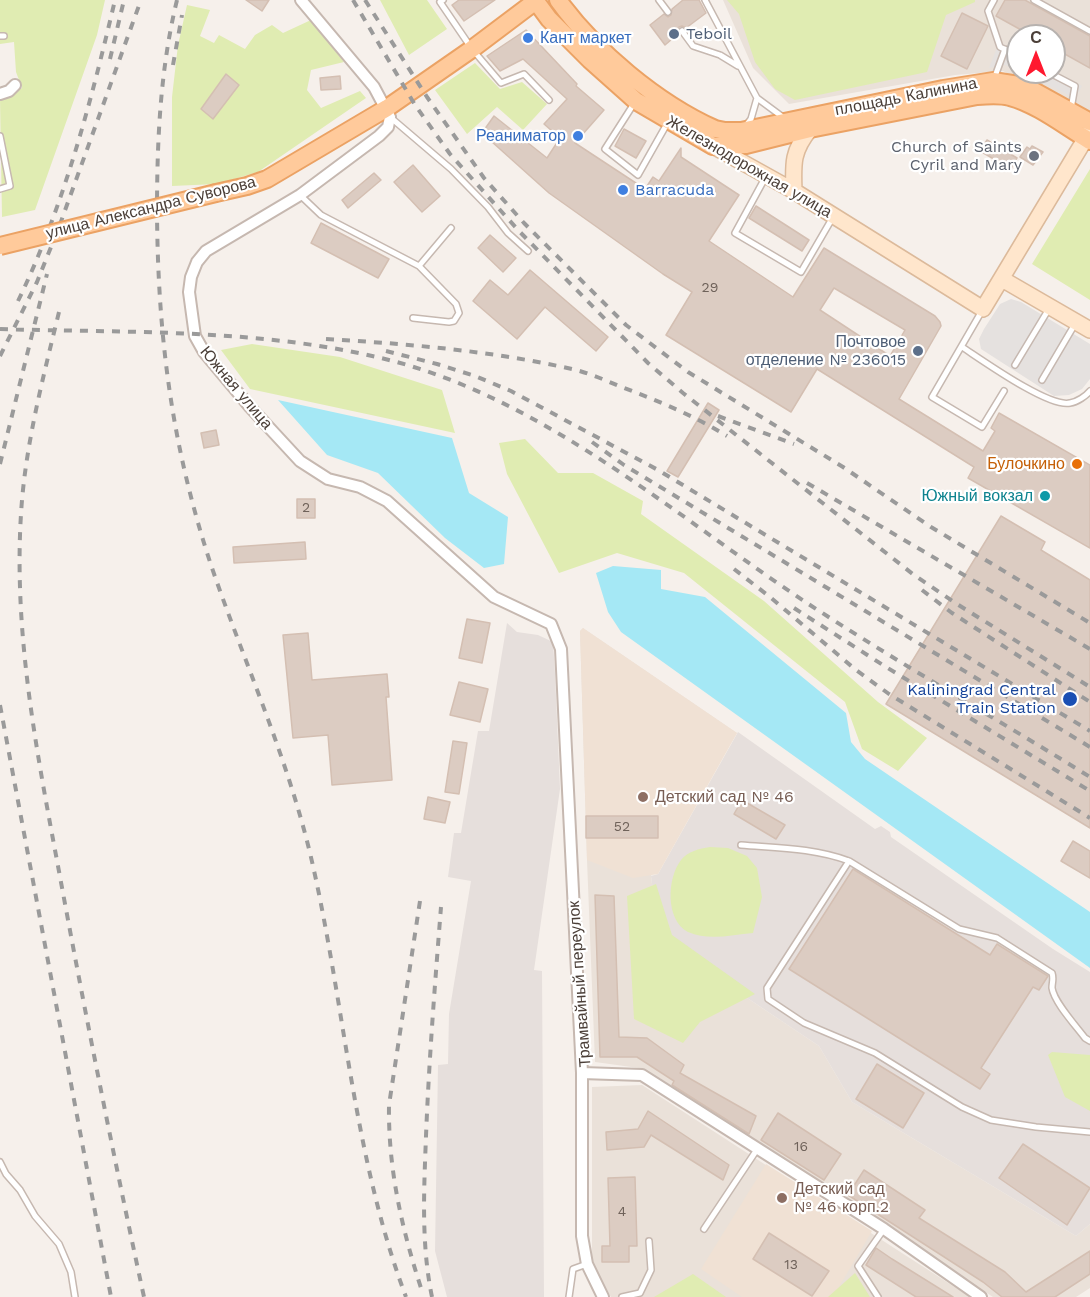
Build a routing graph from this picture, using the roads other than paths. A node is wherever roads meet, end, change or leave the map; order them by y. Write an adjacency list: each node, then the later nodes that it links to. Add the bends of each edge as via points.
1 (301, 0): 23 (street, via 374,87)
2 (443, 0): 12 (lane, via 440,2)
3 (536, 0): 12 (main road, улица Александра Суворова); 21 (main road, Железнодорожная улица, via 549,19)
4 (558, 0): 30 (main road, Железнодорожная улица, via 591,39 633,77)
5 (659, 0): 9 (lane)
6 (705, 0): 14 (lane)
7 (994, 0): 13 (lane, via 988,11 1000,47)
8 (1034, 0): 10 (lane)
9 (668, 12)
10 (1090, 31)
11 (682, 32): 14 (lane, via 693,46 720,55)
12 (472, 49): 20 (lane, via 501,83 524,74); 23 (main road, улица Александра Суворова)
13 (1005, 49): 15 (lane)
14 (739, 67): 19 (lane)
15 (993, 81): 22 (main road, площадь Калинина, via 1025,86); 25 (main road, площадь Калинина)
16 (1066, 81): 22 (lane, via 1075,86)
17 (15, 85): 18 (street)
18 (0, 94)
19 (757, 98): 25 (lane); 27 (lane, via 751,119)
20 (549, 100)
21 (636, 101): 24 (main road, Железнодорожная улица); 24 (lane, via 605,149 638,175)
22 (1071, 111): 28 (main road, площадь Калинина)
23 (389, 113): 34 (street, Южная улица, via 388,127 379,136); 37 (main road, улица Александра Суворова, bridge, via 247,186); 38 (lane, via 451,170)
24 (669, 120): 30 (main road, Железнодорожная улица)
25 (788, 121): 27 (main road, площадь Калинина)
26 (810, 129): 28 (main road, площадь Калинина, via 993,95 1022,101); 30 (main road, площадь Калинина, via 746,145); 33 (street, via 799,142 793,160)
27 (741, 130): 30 (main road, площадь Калинина, via 724,131)
28 (1089, 133): 40 (street)
29 (0, 136): 32 (lane, via 10,186)
30 (714, 137): 31 (street, Железнодорожная улица)
31 (766, 176): 33 (street, Железнодорожная улица); 35 (lane, via 735,232 782,261 801,272)
32 (0, 189)
33 (794, 191): 35 (street, Железнодорожная улица)
34 (300, 195): 39 (lane, via 321,215); 51 (street, Южная улица, via 206,251 197,262 189,292 195,336 204,352 300,461 328,479 360,487 387,501 494,597 550,624)
35 (834, 216): 42 (street, Железнодорожная улица)
36 (451, 228): 39 (lane)
37 (0, 246)
38 (528, 251)
39 (419, 266): 43 (lane, via 456,304 459,313 449,322)
40 (1002, 279): 41 (street); 42 (street)
41 (1050, 307): 44 (street); 47 (lane)
42 (983, 309): 46 (lane)
43 (413, 318)
44 (1076, 322): 45 (street); 48 (lane)
45 (1090, 330)
46 (962, 346): 49 (lane, via 932,397 982,427); 50 (lane, via 1048,400 1069,404)
47 (1015, 365)
48 (1042, 380)
49 (1004, 390)
50 (1090, 391)
51 (561, 649): 55 (street, Трамвайный переулок)
52 (741, 845): 53 (lane, via 807,850)
53 (849, 861): 54 (lane, via 959,929 997,938 1052,973 1056,998); 56 (lane, via 767,988 768,999 804,1023 875,1053 962,1107 991,1120)
54 (1090, 1041)
55 (582, 1073): 57 (street, Трамвайный переулок, via 642,1075); 62 (street, via 582,1236)
56 (1090, 1132)
57 (758, 1149): 59 (lane); 60 (street, Трамвайный переулок)
58 (0, 1162): 63 (lane, via 35,1216 59,1244 71,1272)
59 (704, 1229)
60 (884, 1229): 67 (lane, via 858,1266); 68 (street, Трамвайный переулок)
61 (650, 1240): 66 (lane, via 651,1270 640,1293)
62 (587, 1264): 64 (lane, via 573,1269); 65 (street)
63 (75, 1297)
64 (569, 1297)
65 (603, 1297)
66 (622, 1297)
67 (878, 1297)
68 (981, 1297)

